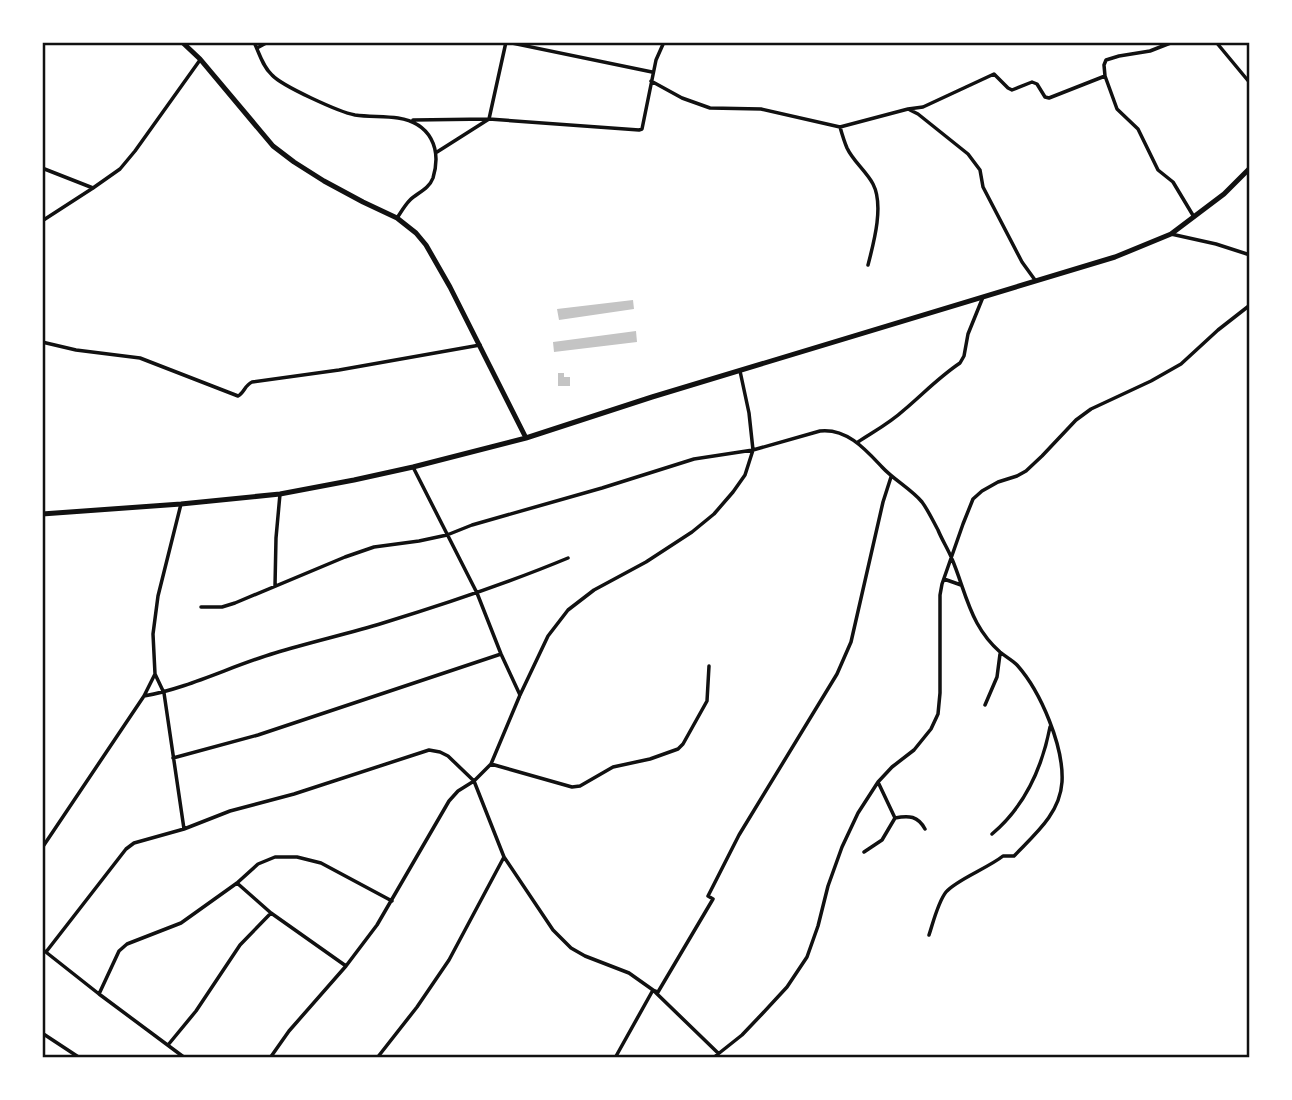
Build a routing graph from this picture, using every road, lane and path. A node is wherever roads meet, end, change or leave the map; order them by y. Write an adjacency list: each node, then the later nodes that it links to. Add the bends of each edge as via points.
1 (182, 42): 9 (highway)
2 (254, 42): 8 (street)
3 (268, 42): 8 (street)
4 (506, 42): 10 (street); 15 (street)
5 (664, 42): 10 (street)
6 (1172, 42): 11 (street, via 1106,60)
7 (1216, 42): 13 (street)
8 (257, 48): 16 (street, via 273,78 289,87 356,115)
9 (200, 59): 21 (street, via 135,151 120,169); 23 (highway, via 273,146 343,192)
10 (653, 72): 12 (street)
11 (1105, 76): 14 (street, via 1049,99 1037,83 1012,90 994,74 923,107); 22 (street, via 1117,109 1138,129 1158,170 1173,182)
12 (651, 81): 15 (street, via 639,131); 17 (street, via 710,108 761,109)
13 (1250, 83)
14 (908, 109): 17 (street); 28 (street, via 968,154 980,170 983,187)
15 (489, 119): 16 (street); 18 (street)
16 (407, 121): 18 (street, via 426,131)
17 (840, 127): 27 (street, via 847,149 877,194)
18 (436, 152): 23 (street, via 429,185 408,201)
19 (1250, 167): 22 (highway)
20 (42, 168): 21 (street)
21 (93, 188): 24 (street)
22 (1194, 217): 25 (highway)
23 (397, 218): 32 (highway, via 426,245)
24 (42, 221)
25 (1171, 234): 26 (street); 28 (highway, via 1115,257)
26 (1250, 255)
27 (868, 265)
28 (1035, 280): 29 (highway)
29 (984, 295): 33 (highway); 35 (street, via 960,363 891,421)
30 (1250, 305): 44 (street, via 1181,364 1091,408 1026,471 982,491 974,499)
31 (42, 342): 32 (street, via 140,358 238,396 252,382)
32 (480, 345): 34 (highway)
33 (740, 371): 34 (highway); 36 (street)
34 (526, 438): 37 (highway)
35 (858, 442): 36 (street, via 828,430); 38 (street)
36 (753, 450): 42 (street, via 694,459); 55 (street, via 745,475 714,514 568,610 548,636)
37 (413, 467): 39 (highway); 42 (street)
38 (891, 477): 44 (street, via 923,503); 76 (street, via 850,642 836,674 739,835 708,897 713,899 658,992)
39 (280, 494): 40 (highway); 47 (street)
40 (181, 504): 41 (highway); 53 (street, via 158,596 153,634)
41 (42, 514)
42 (447, 535): 47 (street, via 374,547); 48 (street)
43 (568, 558): 48 (street)
44 (952, 559): 45 (street); 46 (street)
45 (944, 579): 46 (street); 62 (street, via 937,713 914,750)
46 (961, 585): 50 (street, via 976,622)
47 (275, 587): 49 (street, via 222,607)
48 (477, 593): 51 (street); 54 (street)
49 (201, 607)
50 (1001, 653): 57 (street, via 998,677); 58 (street, via 1027,677)
51 (502, 654): 55 (street); 59 (street, via 258,735)
52 (709, 666): 60 (street, via 707,701 678,749 613,767 572,787)
53 (155, 674): 54 (street); 56 (street)
54 (164, 692): 56 (street); 59 (street)
55 (520, 695): 60 (street)
56 (144, 696): 67 (street)
57 (985, 705)
58 (1051, 725): 66 (street, via 1034,778 1019,805); 73 (street, via 1061,764 1058,803 1014,856 1003,856 945,893)
59 (173, 758): 65 (street)
60 (491, 764): 61 (street)
61 (474, 781): 65 (street, via 448,756 429,750 230,811); 69 (street); 71 (street, via 449,800)
62 (878, 782): 63 (street); 80 (street, via 842,847 807,957 779,996)
63 (895, 818): 64 (street, via 912,816); 68 (street, via 882,840)
64 (925, 829)
65 (184, 830): 74 (street, via 125,849)
66 (992, 834)
67 (42, 848)
68 (863, 852)
69 (504, 857): 76 (street, via 553,930 571,948 629,973); 84 (street, via 449,960)
70 (237, 883): 71 (street, via 258,864 297,857 321,863); 72 (street); 77 (street, via 181,923 127,944 119,951)
71 (392, 901): 75 (street)
72 (271, 913): 75 (street); 79 (street, via 240,945)
73 (929, 935)
74 (44, 951): 77 (street)
75 (346, 966): 83 (street)
76 (653, 990): 80 (street); 85 (street)
77 (99, 994): 79 (street)
78 (42, 1033): 81 (street)
79 (169, 1045): 82 (street)
80 (718, 1053): 86 (street)
81 (80, 1058)
82 (185, 1058)
83 (270, 1058)
84 (377, 1058)
85 (615, 1058)
86 (713, 1058)

